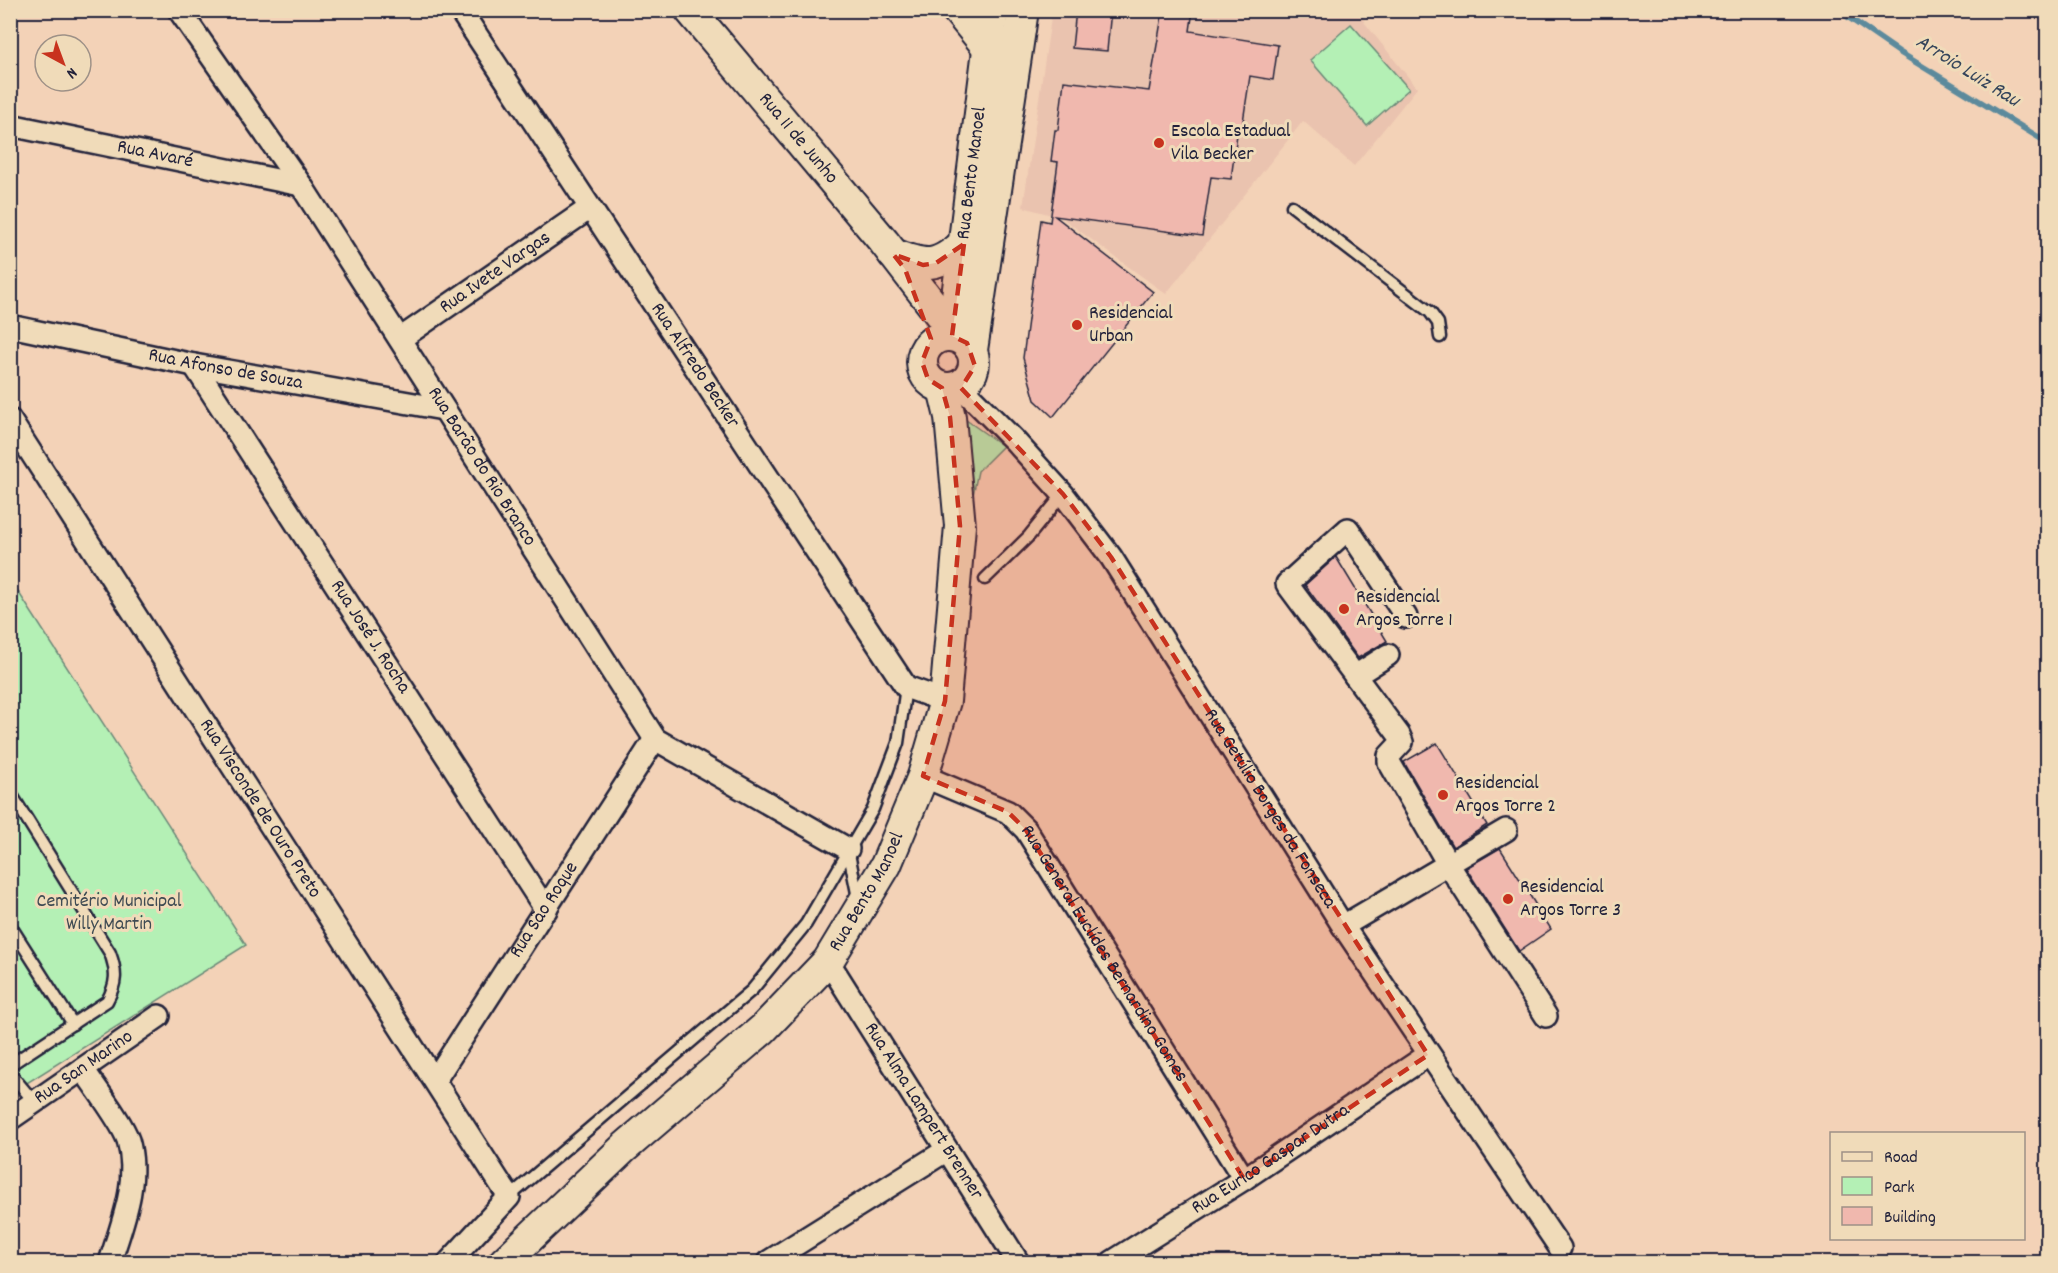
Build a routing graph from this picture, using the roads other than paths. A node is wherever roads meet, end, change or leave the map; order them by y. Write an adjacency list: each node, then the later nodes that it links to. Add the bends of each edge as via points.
1 (179, 10): 9 (street, Rua Barão do Rio Branco)
2 (460, 10): 11 (street, Rua Alfredo Becker)
3 (690, 10): 13 (main road, Rua 11 de Junho)
4 (957, 10): 7 (main road)
5 (993, 10): 7 (main road, Rua Bento Manoel)
6 (1023, 10): 17 (main road, Rua Bento Manoel, via 1002,166)
7 (989, 49): 12 (main road, Rua Bento Manoel)
8 (10, 125): 9 (street, Rua Avaré)
9 (301, 185): 16 (street, Rua Barão do Rio Branco)
10 (1292, 206): 15 (lane, via 1430,312 1438,323)
11 (590, 208): 16 (street, Rua Ivete Vargas); 27 (street, Rua Alfredo Becker)
12 (964, 244): 13 (main road, via 936,263); 17 (main road, Rua Bento Manoel)
13 (899, 262): 17 (main road, Rua 11 de Junho, via 942,317)
14 (10, 326): 18 (street, Rua Afonso de Souza)
15 (1440, 337)
16 (400, 339): 20 (street, Rua Barão do Rio Branco)
17 (952, 342): 19 (main road, via 975,366 972,374); 19 (main road, via 923,354 923,371 934,385)
18 (194, 365): 20 (street, Rua Afonso de Souza); 36 (street, Rua José J. Rocha)
19 (951, 387): 22 (street, Rua Getúlio Borges da Fonseca, via 1014,440); 28 (main road, Rua Bento Manoel, via 960,526)
20 (443, 409): 29 (street, Rua Barão do Rio Branco)
21 (10, 420): 47 (street, Rua Visconde de Ouro Preto)
22 (1063, 495): 23 (lane); 38 (street, Rua Getúlio Borges da Fonseca, via 1111,557)
23 (985, 579)
24 (1406, 617): 26 (street, via 1348,529 1287,584)
25 (1388, 655): 26 (street)
26 (1355, 676): 34 (street, via 1399,735 1402,742 1389,756 1389,762)
27 (906, 687): 28 (street); 33 (lane, via 898,743 873,808)
28 (945, 701): 30 (main road, Rua Bento Manoel)
29 (655, 739): 33 (street, Rua Barão do Rio Branco); 36 (street, Rua São Roque)
30 (923, 776): 35 (main road, Rua Bento Manoel, via 886,865); 51 (street, Rua General Euclídes Bernardino Gomes, via 1008,812 1026,830)
31 (10, 792): 42 (lane, via 110,952 116,969 116,986 107,1001)
32 (1506, 830): 34 (street)
33 (849, 849): 35 (lane); 52 (lane, via 806,924 752,990)
34 (1448, 864): 38 (street); 41 (street)
35 (860, 908): 39 (main road, Rua Bento Manoel)
36 (546, 910): 47 (street, Rua São Roque)
37 (10, 925): 42 (lane)
38 (1343, 926): 43 (street, Rua Getúlio Borges da Fonseca)
39 (828, 961): 50 (street, Rua Alma Lampert Brenner); 56 (main road, Rua Bento Manoel, via 763,1029 625,1147)
40 (159, 1016): 45 (street, Rua San Marino)
41 (1546, 1016)
42 (74, 1024): 44 (lane)
43 (1428, 1055): 51 (street, Rua Eurico Gaspar Dutra); 53 (street, Rua Getúlio Borges da Fonseca)
44 (10, 1065)
45 (83, 1068): 48 (street, Rua San Marino); 54 (street, via 128,1138 132,1174 127,1210)
46 (10, 1073): 48 (lane)
47 (435, 1080): 52 (street, Rua Visconde de Ouro Preto)
48 (34, 1103): 49 (street, Rua San Marino)
49 (10, 1119)
50 (947, 1150): 57 (street); 58 (street, Rua Alma Lampert Brenner)
51 (1244, 1179): 59 (street, Rua Eurico Gaspar Dutra)
52 (509, 1197): 55 (street)
53 (1560, 1248)
54 (110, 1263)
55 (449, 1263)
56 (504, 1263)
57 (768, 1263)
58 (1018, 1263)
59 (1112, 1263)

